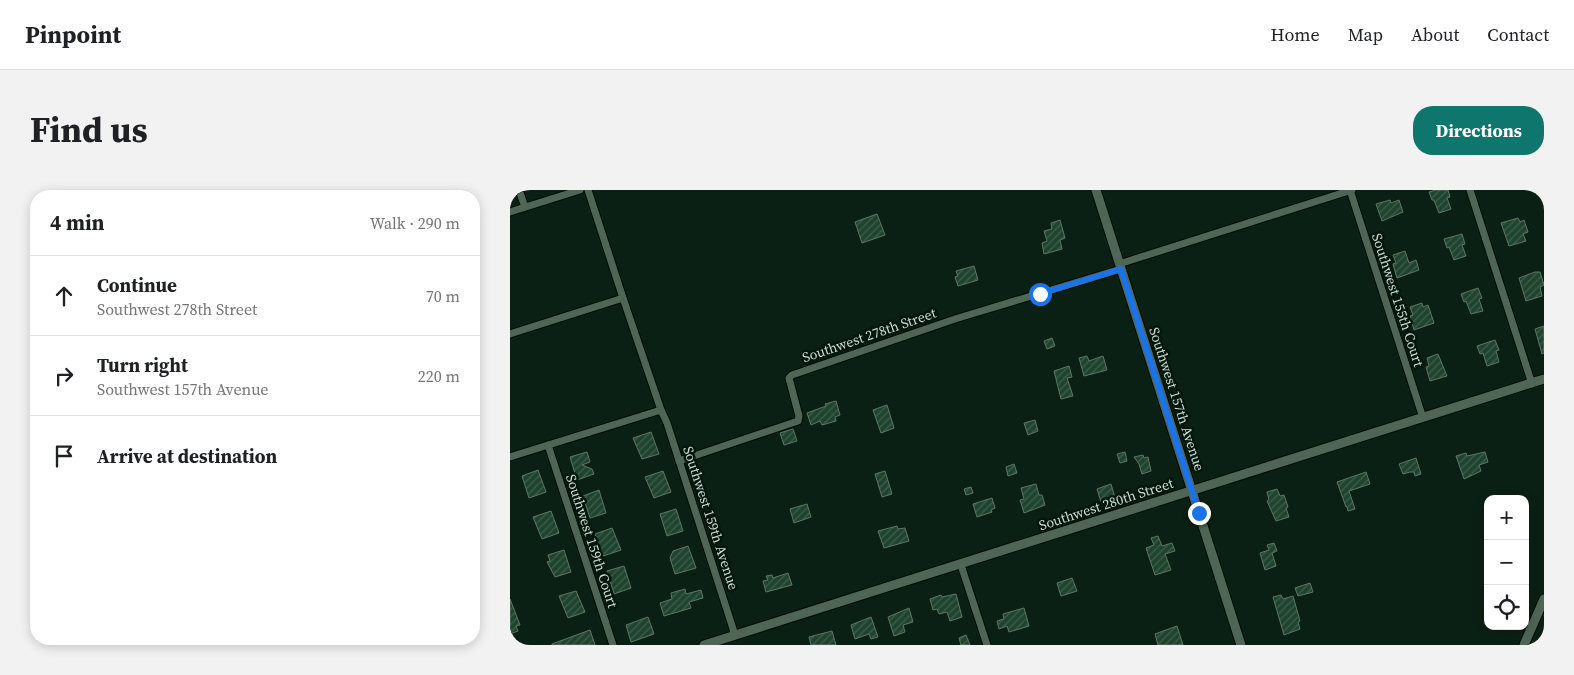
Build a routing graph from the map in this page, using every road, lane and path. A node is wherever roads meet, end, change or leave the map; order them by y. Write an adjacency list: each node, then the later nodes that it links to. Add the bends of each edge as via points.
1 (519, 190): 7 (street)
2 (580, 190): 7 (street)
3 (588, 190): 10 (street, Southwest 159th Avenue)
4 (1096, 190): 9 (street, Southwest 157th Avenue)
5 (1350, 190): 9 (street); 15 (street, Southwest 155th Court)
6 (1470, 190): 13 (street)
7 (525, 207): 8 (street)
8 (510, 212)
9 (1120, 266): 18 (street, Southwest 278th Street, via 792,375 788,378 798,421); 19 (street, Southwest 157th Avenue)
10 (623, 298): 11 (street); 14 (street, Southwest 159th Avenue)
11 (510, 334)
12 (1544, 380): 13 (street, Southwest 280th Street)
13 (1532, 384): 15 (street, Southwest 280th Street)
14 (661, 410): 16 (street); 18 (street, Southwest 159th Avenue)
15 (1423, 418): 19 (street, Southwest 280th Street)
16 (548, 445): 17 (street); 23 (street, Southwest 159th Court)
17 (510, 458)
18 (679, 462): 22 (street, Southwest 159th Avenue)
19 (1192, 491): 20 (street, Southwest 280th Street); 26 (street, Southwest 157th Avenue)
20 (961, 565): 22 (street, Southwest 280th Street); 25 (street)
21 (1544, 600): 27 (street)
22 (735, 635): 24 (street, Southwest 280th Street)
23 (613, 645)
24 (704, 645)
25 (987, 645)
26 (1241, 645)
27 (1524, 645)

